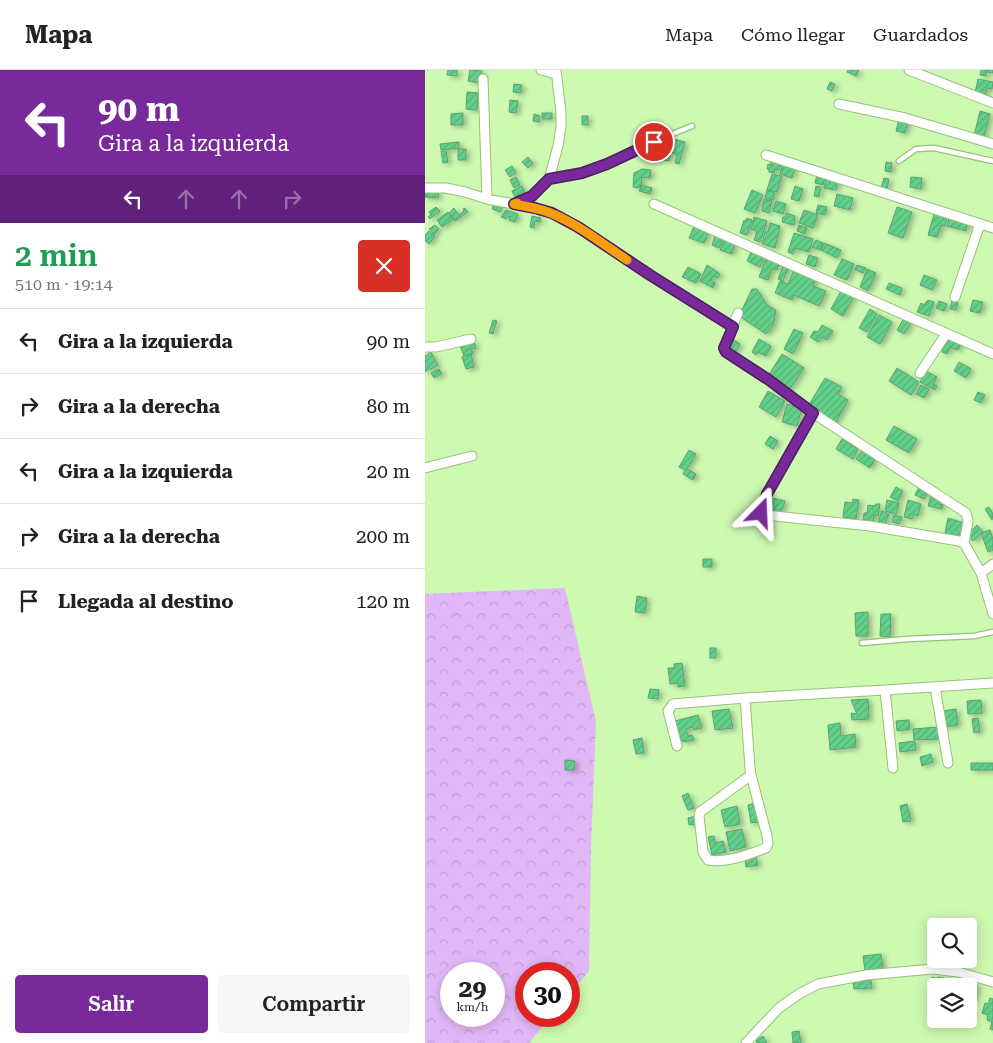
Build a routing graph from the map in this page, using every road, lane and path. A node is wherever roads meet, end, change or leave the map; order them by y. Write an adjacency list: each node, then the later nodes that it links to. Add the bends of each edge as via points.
1 (541, 70): 3 (street)
2 (909, 70): 5 (street)
3 (556, 72): 12 (street, via 561,127)
4 (483, 78): 14 (street)
5 (993, 103)
6 (839, 104): 8 (street, via 905,118)
7 (692, 126): 12 (lane, via 607,164)
8 (993, 144)
9 (766, 155): 17 (street)
10 (899, 161): 11 (lane, via 916,149 934,148)
11 (993, 161)
12 (549, 179): 15 (street, via 532,196)
13 (425, 188): 14 (street, via 446,188)
14 (487, 199): 15 (street)
15 (514, 204): 21 (street, via 552,213 578,227)
16 (654, 204): 22 (street)
17 (980, 224): 18 (street); 19 (street)
18 (993, 228)
19 (955, 297)
20 (738, 313): 21 (street)
21 (733, 327): 27 (street, via 724,348 726,352)
22 (946, 334): 25 (street); 26 (street)
23 (471, 339): 24 (street)
24 (425, 348)
25 (993, 354)
26 (920, 373)
27 (813, 413): 30 (street, via 966,513 968,521); 30 (street, via 767,494 761,513 870,526)
28 (472, 456): 29 (street)
29 (425, 468)
30 (964, 543): 32 (street)
31 (993, 564): 32 (street)
32 (981, 573): 33 (street)
33 (993, 614)
34 (993, 632): 35 (lane)
35 (862, 643)
36 (993, 683): 37 (street)
37 (935, 687): 38 (street); 41 (street)
38 (885, 690): 39 (street); 42 (street)
39 (745, 698): 40 (street, via 673,704 669,711); 43 (street)
40 (677, 746)
41 (948, 764)
42 (893, 768)
43 (751, 775): 43 (street, via 700,812 703,852 708,860 738,858 766,848 767,836)
44 (993, 982): 45 (street, via 933,969 866,975 818,984 779,1008)
45 (745, 1043)

